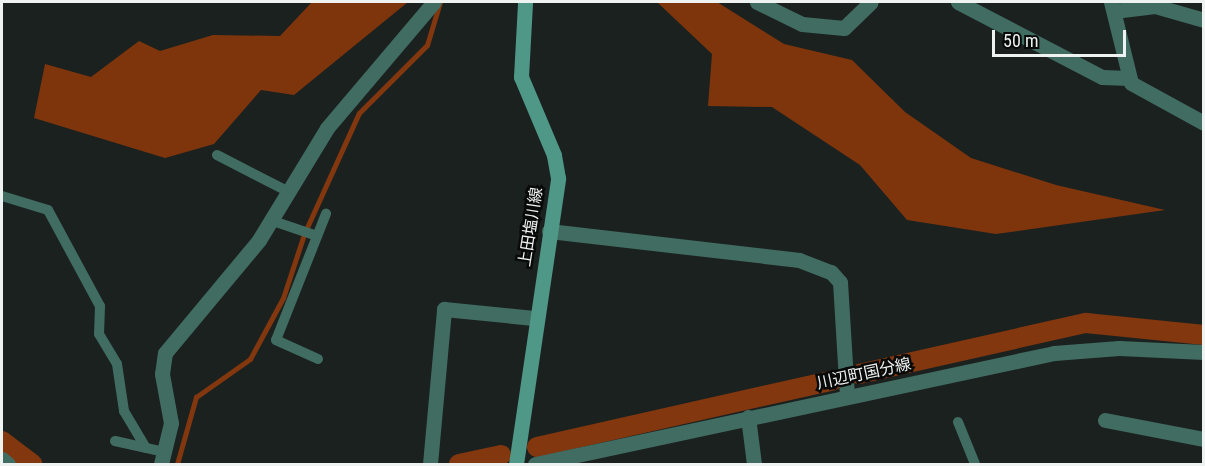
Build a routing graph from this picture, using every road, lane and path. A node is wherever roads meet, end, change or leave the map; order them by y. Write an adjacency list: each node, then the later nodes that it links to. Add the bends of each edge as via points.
1 (525, 2): 15 (main road, 上田塩川線, via 521,77 554,155 558,178)
2 (757, 2): 3 (street, via 802,24 844,28)
3 (871, 2)
4 (432, 3): 11 (street, via 327,128)
5 (968, 4): 8 (street, via 1102,77)
6 (1112, 6): 7 (street, via 1155,6); 8 (street)
7 (1203, 20)
8 (1129, 78): 9 (street, via 1138,90)
9 (1203, 123)
10 (217, 155): 11 (lane)
11 (289, 192): 14 (street)
12 (2, 196): 26 (lane, via 48,210 100,306 99,334 117,364 124,411)
13 (326, 214): 16 (lane)
14 (273, 221): 16 (lane); 27 (street, via 165,353 162,374 171,423)
15 (549, 231): 17 (main road, 上田塩川線); 20 (street, via 800,261 831,272 840,282)
16 (316, 236): 19 (lane, via 276,340)
17 (534, 318): 30 (street, via 444,309); 31 (main road, 上田塩川線)
18 (1203, 352): 20 (street, 川辺町国分線, via 1090,349)
19 (318, 359)
20 (847, 395): 21 (street, 川辺町国分線)
21 (748, 417): 32 (street, 川辺町国分線); 33 (street)
22 (1105, 420): 24 (street)
23 (958, 422): 34 (lane)
24 (1203, 439)
25 (115, 441): 26 (lane)
26 (146, 448): 27 (lane)
27 (163, 458)
28 (2, 459): 29 (street)
29 (8, 465)
30 (429, 465)
31 (516, 465)
32 (535, 465)
33 (754, 465)
34 (975, 465)

